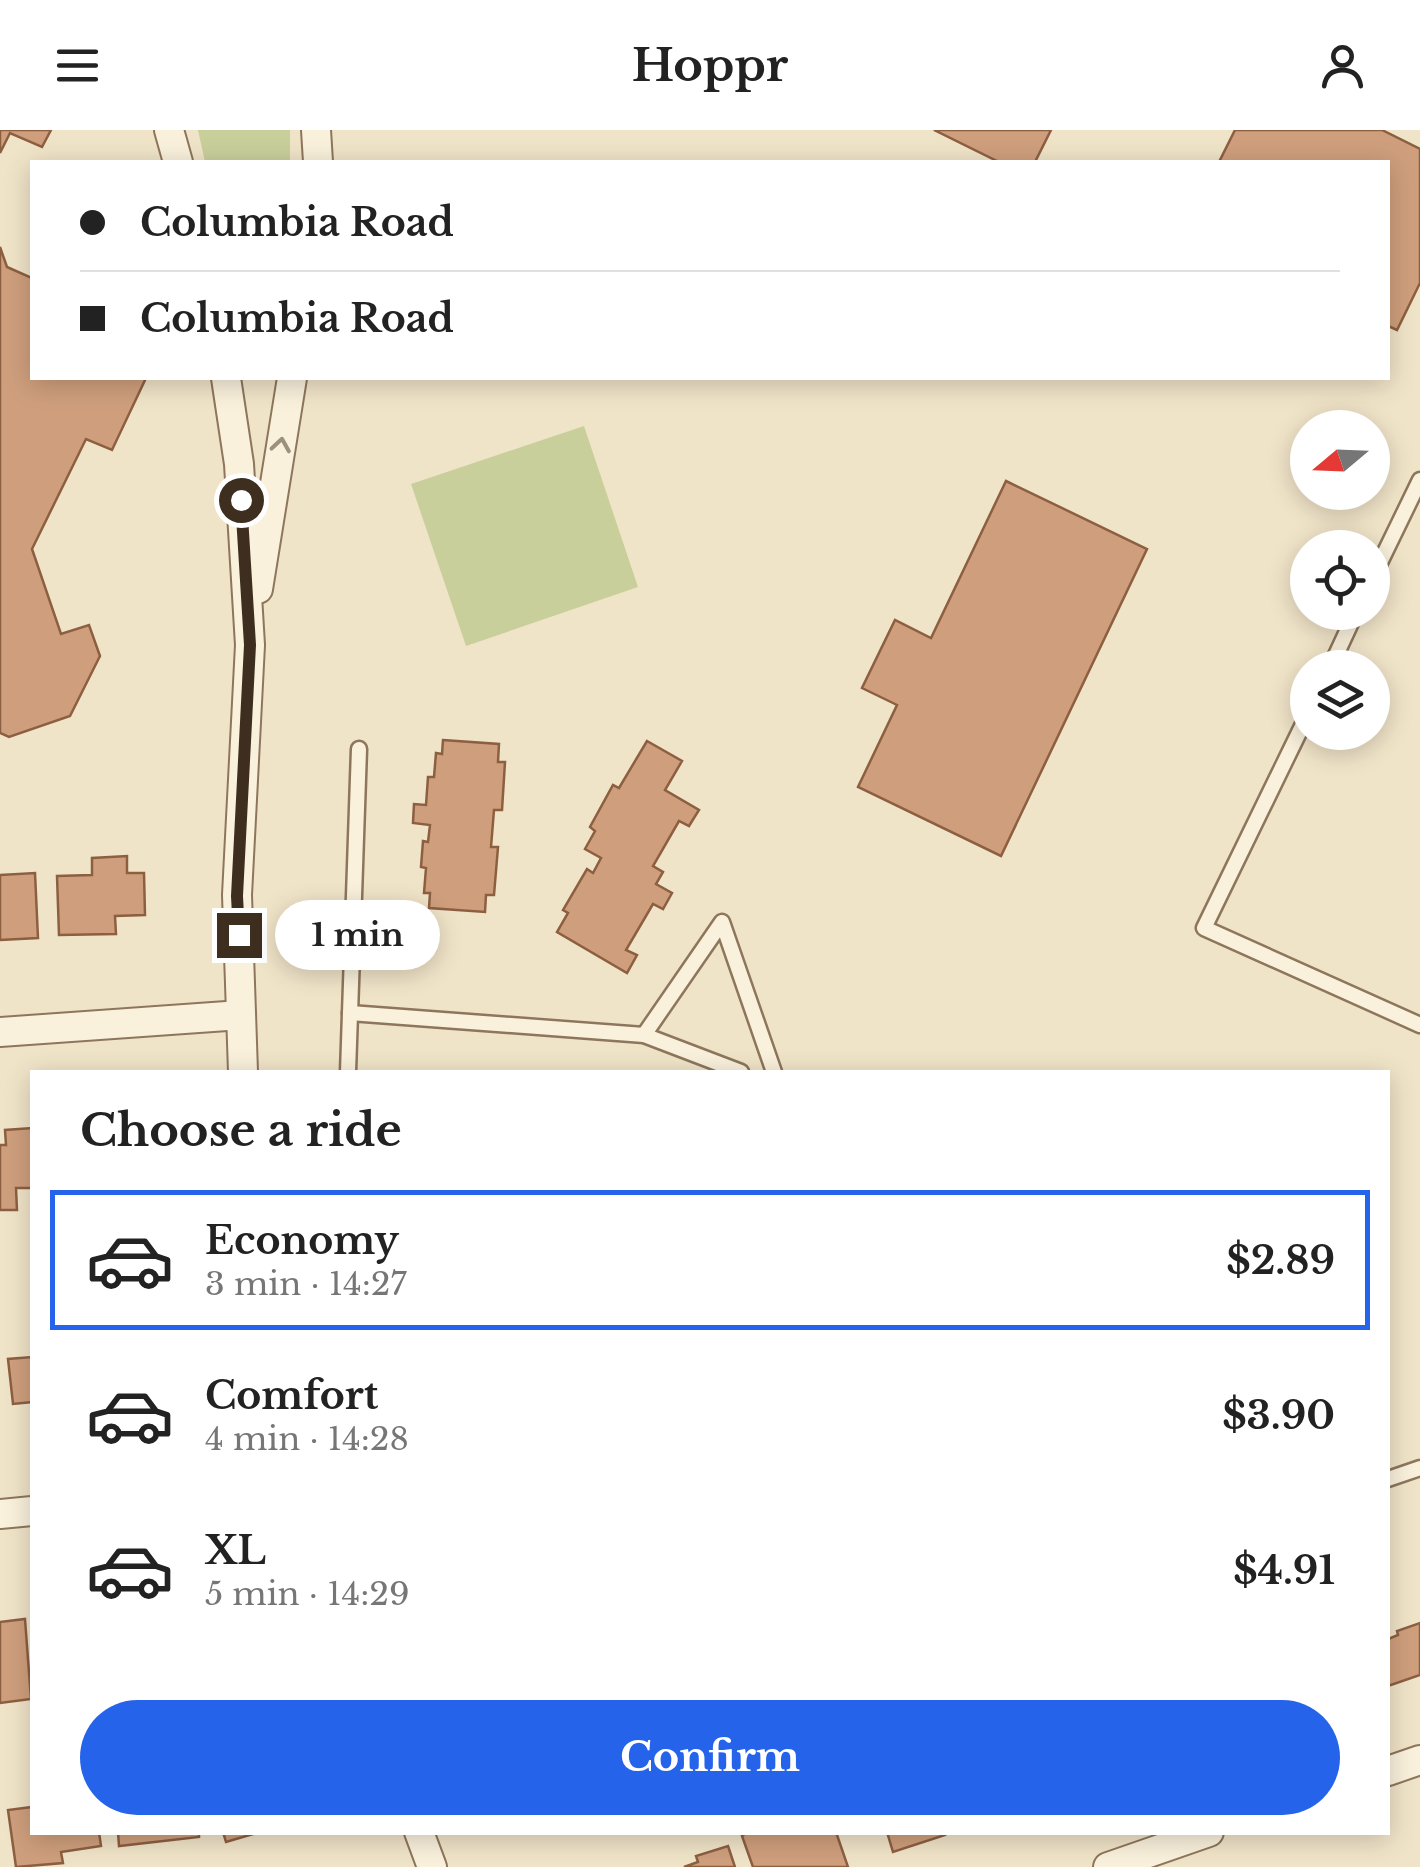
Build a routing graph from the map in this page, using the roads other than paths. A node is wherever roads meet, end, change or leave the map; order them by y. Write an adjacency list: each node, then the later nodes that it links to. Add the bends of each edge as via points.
1 (169, 130): 3 (street)
2 (316, 130): 4 (street)
3 (177, 160)
4 (318, 160)
5 (226, 380): 9 (street, via 239,464)
6 (292, 380): 9 (street, one-way to 6)
7 (1420, 480): 8 (lane)
8 (1390, 541)
9 (250, 645): 13 (street, via 237,896)
10 (359, 750): 12 (lane)
11 (1291, 750): 14 (lane, via 1204,928)
12 (350, 1013): 16 (lane); 18 (lane)
13 (241, 1015): 15 (street); 17 (street)
14 (1420, 1026)
15 (0, 1032)
16 (644, 1035): 19 (lane); 20 (lane, via 722,922)
17 (243, 1070)
18 (348, 1070)
19 (736, 1070)
20 (773, 1070)
21 (1420, 1468): 22 (lane)
22 (1390, 1478)
23 (30, 1511): 24 (street)
24 (0, 1514)
25 (1420, 1760): 26 (street)
26 (1390, 1770)
27 (419, 1835): 29 (street)
28 (1200, 1835): 30 (street)
29 (425, 1865)
30 (1112, 1866)

